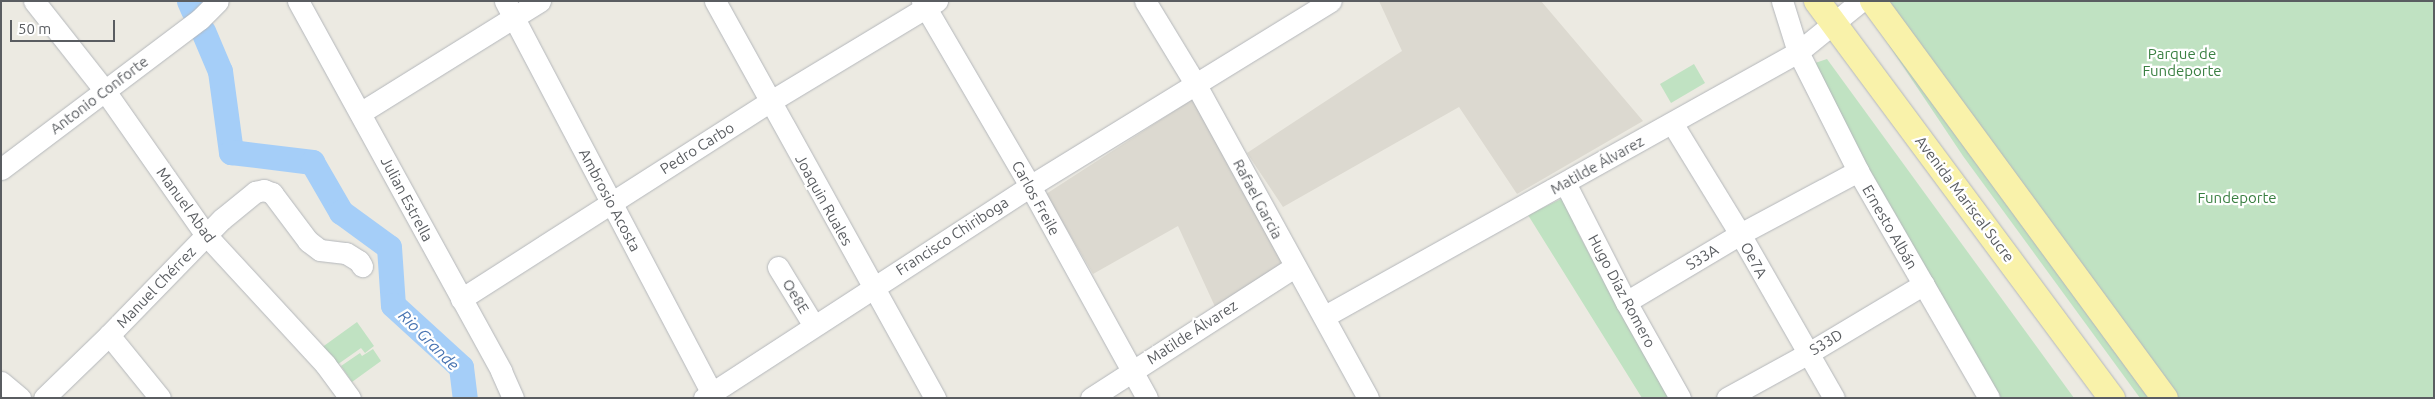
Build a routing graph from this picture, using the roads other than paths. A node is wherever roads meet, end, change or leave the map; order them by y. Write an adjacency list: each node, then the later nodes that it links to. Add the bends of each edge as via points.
1 (34, 1): 17 (street, Manuel Abad)
2 (218, 1): 17 (street, Antonio Conforte, via 200,19)
3 (298, 1): 19 (street, Julian Estrella)
4 (540, 1): 13 (street)
5 (715, 1): 18 (street, Joaquin Ruales)
6 (1145, 1): 16 (street, Rafael Garcia)
7 (1331, 1): 16 (street, Francisco Chiriboga)
8 (1782, 1): 15 (street, Ernesto Albán)
9 (1817, 1): 14 (main road, Avenida Mariscal Sucre)
10 (1860, 1): 14 (street, Matilde Álvarez)
11 (1873, 1): 58 (main road)
12 (928, 4): 18 (street, Pedro Carbo); 24 (street, Carlos Freile)
13 (510, 9): 19 (street); 25 (street, Ambrosio Acosta)
14 (1834, 24): 15 (street, Matilde Álvarez); 57 (main road, Avenida Mariscal Sucre)
15 (1798, 52): 20 (street, Matilde Álvarez); 22 (street, Ernesto Albán)
16 (1196, 85): 24 (street, Francisco Chiriboga); 30 (street, Rafael Garcia)
17 (105, 91): 21 (street, Antonio Conforte); 27 (street, Manuel Abad)
18 (771, 101): 25 (street, Pedro Carbo); 32 (street, Joaquin Ruales)
19 (360, 112): 33 (street, Julian Estrella)
20 (1672, 123): 23 (street, Matilde Álvarez); 26 (street, Oe7A)
21 (1, 169)
22 (1858, 171): 26 (street, S33A); 31 (street, Ernesto Albán)
23 (1565, 182): 34 (street, Hugo Díaz Romero); 35 (street, Matilde Álvarez)
24 (1030, 186): 32 (street, Francisco Chiriboga); 40 (street, Carlos Freile)
25 (611, 202): 33 (street, Pedro Carbo); 42 (street, Ambrosio Acosta)
26 (1740, 234): 34 (street, S33A); 38 (street, Oe7A)
27 (206, 235): 28 (street, Manuel Chérrez, via 255,192 264,190 272,193 308,241 320,250 346,253); 37 (street, Manuel Chérrez); 46 (street, Manuel Abad, via 325,364)
28 (362, 266)
29 (778, 266): 36 (street, Oe8E)
30 (1294, 267): 35 (street, Rafael Garcia); 40 (street, Matilde Álvarez)
31 (1924, 284): 38 (street, S33D); 56 (street, Ernesto Albán)
32 (872, 288): 36 (street, Francisco Chiriboga); 49 (street, Joaquin Ruales)
33 (461, 299): 39 (street, Julian Estrella)
34 (1626, 302): 53 (street, Hugo Díaz Romero)
35 (1325, 316): 52 (street, Rafael Garcia)
36 (814, 326): 42 (street, Francisco Chiriboga)
37 (109, 335): 44 (street, Manuel Chérrez); 45 (street)
38 (1807, 354): 54 (street, S33D); 55 (street, Oe7A)
39 (501, 371): 47 (street); 48 (street, Julian Estrella)
40 (1131, 371): 50 (street, Matilde Álvarez); 51 (street, Carlos Freile)
41 (1, 382): 43 (street)
42 (710, 396)
43 (20, 398)
44 (44, 398)
45 (160, 398)
46 (350, 398)
47 (501, 398)
48 (513, 398)
49 (935, 398)
50 (1091, 398)
51 (1147, 398)
52 (1368, 398)
53 (1680, 398)
54 (1727, 398)
55 (1834, 398)
56 (1989, 398)
57 (2112, 398)
58 (2165, 398)

